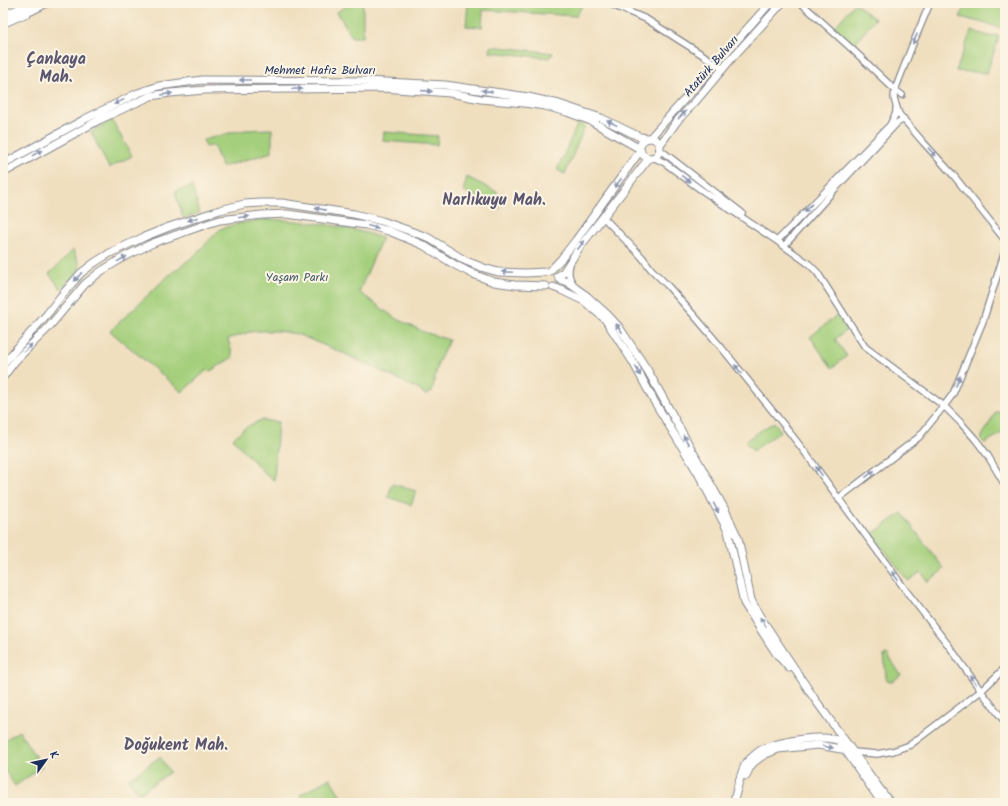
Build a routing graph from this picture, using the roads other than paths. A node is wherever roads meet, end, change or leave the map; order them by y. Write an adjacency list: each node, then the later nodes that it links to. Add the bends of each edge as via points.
1 (32, 3): 8 (highway)
2 (46, 3): 9 (highway)
3 (608, 3): 10 (street, via 646,19)
4 (770, 3): 10 (main road, Atatürk Bulvarı)
5 (782, 3): 10 (main road, Atatürk Bulvarı)
6 (801, 3): 11 (street)
7 (930, 3): 11 (street, one-way to 11)
8 (3, 16)
9 (3, 23)
10 (720, 66): 15 (main road, Atatürk Bulvarı); 16 (main road, Atatürk Bulvarı, one-way to 10)
11 (895, 90): 12 (street); 13 (street)
12 (902, 95)
13 (896, 106): 14 (street); 22 (street, one-way to 22, via 896,113 890,125)
14 (904, 119): 23 (street, one-way to 23); 24 (street, via 897,123)
15 (649, 138): 16 (main road, via 656,141); 17 (main road, via 643,141); 19 (main road, Mehmet Hafız Bulvarı, one-way to 19, via 640,137 601,118 559,104 445,85 372,81 202,80 159,86 138,94 85,119)
16 (659, 148): 18 (main road, via 657,154); 22 (street)
17 (640, 150): 18 (main road, via 644,156); 20 (main road, Mehmet Hafız Bulvarı, one-way to 17, via 99,120 151,96 205,90 383,88 450,93 524,103 545,106 591,121); 27 (main road, one-way to 27, via 576,240)
18 (651, 158): 21 (main road); 22 (street, one-way to 22, via 665,163)
19 (3, 164)
20 (3, 172)
21 (603, 217): 26 (main road, one-way to 21); 35 (street, one-way to 21, via 712,336)
22 (777, 240): 24 (street)
23 (1005, 240)
24 (784, 246): 33 (street, via 817,272 865,347)
25 (1005, 251): 33 (street, one-way to 25, via 953,394 984,321)
26 (570, 262): 28 (main road); 30 (street, via 568,274)
27 (548, 272): 28 (main road, via 556,273); 29 (main road, via 542,279); 31 (main road, one-way to 31, via 498,272 484,268 466,261 427,237 354,214 282,203 244,204 144,237 94,263 81,273)
28 (559, 278): 29 (main road, via 558,283); 30 (main road)
29 (549, 286): 32 (main road, one-way to 29, via 85,284 100,272 153,243 220,220 287,214 366,225 423,245 455,265 494,282); 39 (main road, one-way to 39, via 584,301 605,320 633,362 698,473 728,531 744,603)
30 (578, 290): 40 (main road, one-way to 30, via 751,600 738,538 648,371 619,327)
31 (3, 364)
32 (3, 377)
33 (944, 406): 34 (street, via 976,440); 35 (street, one-way to 33, via 919,437)
34 (1005, 485)
35 (839, 498): 37 (street, one-way to 35)
36 (1005, 668): 37 (street)
37 (981, 691): 38 (street); 41 (street, via 910,745 877,754)
38 (1005, 722)
39 (838, 740): 40 (main road); 42 (main road, via 823,738 792,741 760,751 743,770)
40 (846, 747): 41 (main road); 43 (main road, one-way to 40, via 749,769 766,754 778,749 818,745); 44 (main road)
41 (853, 752): 45 (main road)
42 (733, 803)
43 (737, 803)
44 (882, 803)
45 (890, 803)

